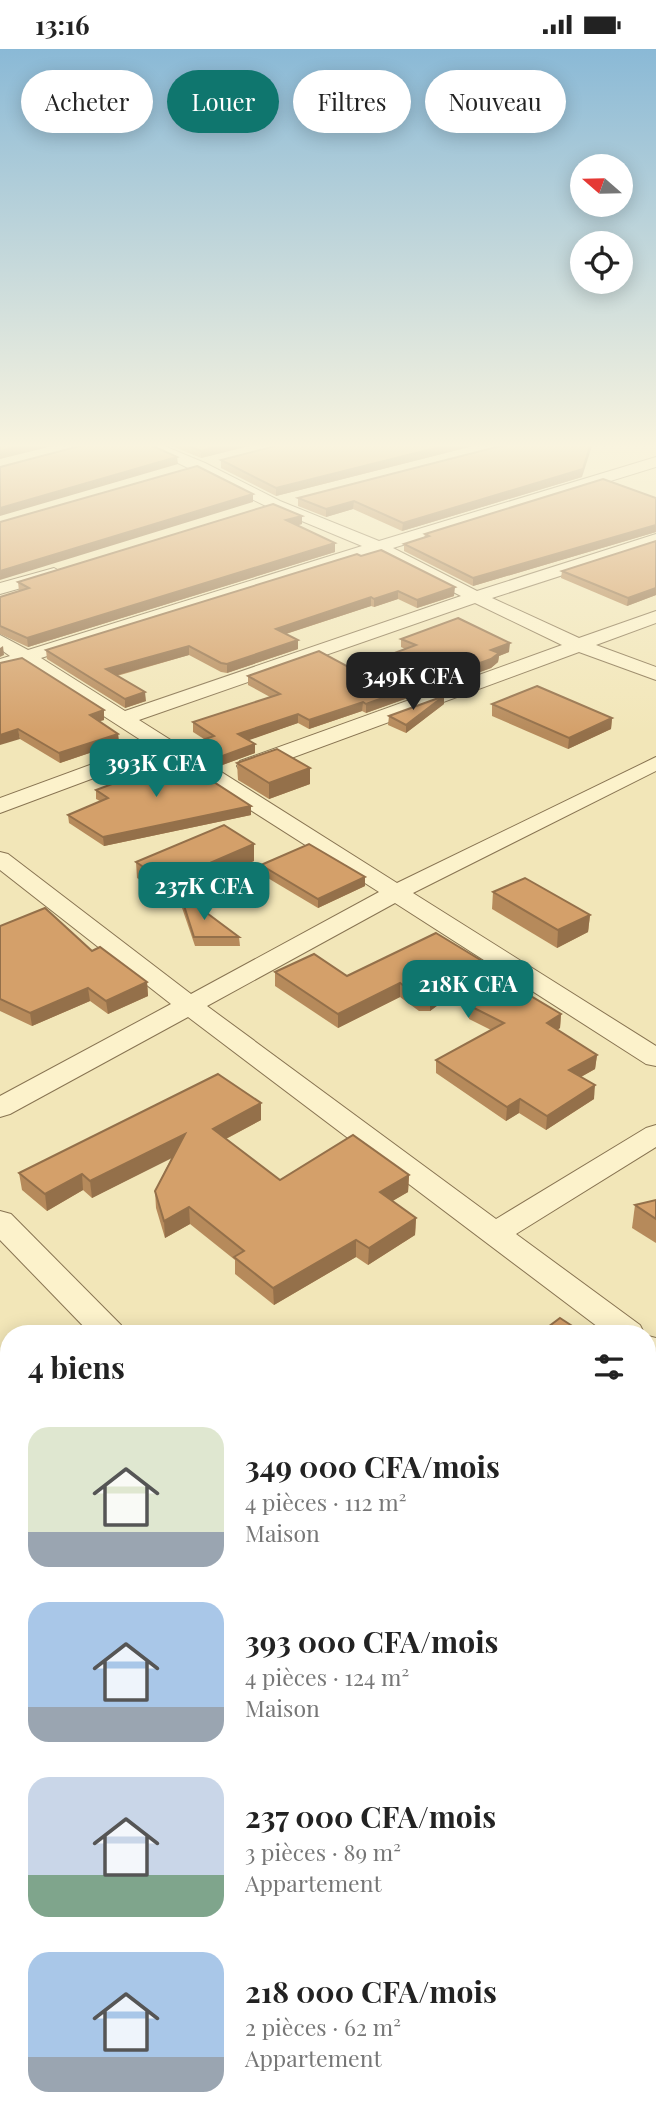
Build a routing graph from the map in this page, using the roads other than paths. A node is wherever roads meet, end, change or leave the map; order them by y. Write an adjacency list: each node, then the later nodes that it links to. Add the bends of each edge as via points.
1 (361, 540): 4 (street)
2 (402, 540): 4 (street)
3 (654, 540): 7 (street)
4 (379, 547): 7 (street); 11 (street)
5 (65, 569): 6 (street)
6 (0, 589)
7 (476, 597): 10 (street); 14 (street)
8 (656, 617): 10 (street)
9 (0, 641): 11 (street)
10 (578, 645): 13 (street); 17 (street)
11 (26, 656): 12 (street); 14 (street)
12 (0, 665)
13 (656, 674)
14 (123, 719): 15 (street)
15 (163, 745): 17 (street); 18 (street)
16 (656, 763): 20 (street)
17 (215, 778): 20 (street)
18 (0, 806)
19 (0, 859): 21 (street)
20 (395, 893): 21 (street); 22 (street)
21 (189, 1005): 23 (street); 26 (street)
22 (656, 1058)
23 (0, 1108)
24 (656, 1134): 26 (street)
25 (0, 1221): 27 (street)
26 (493, 1234): 28 (street)
27 (101, 1325)
28 (617, 1325)

